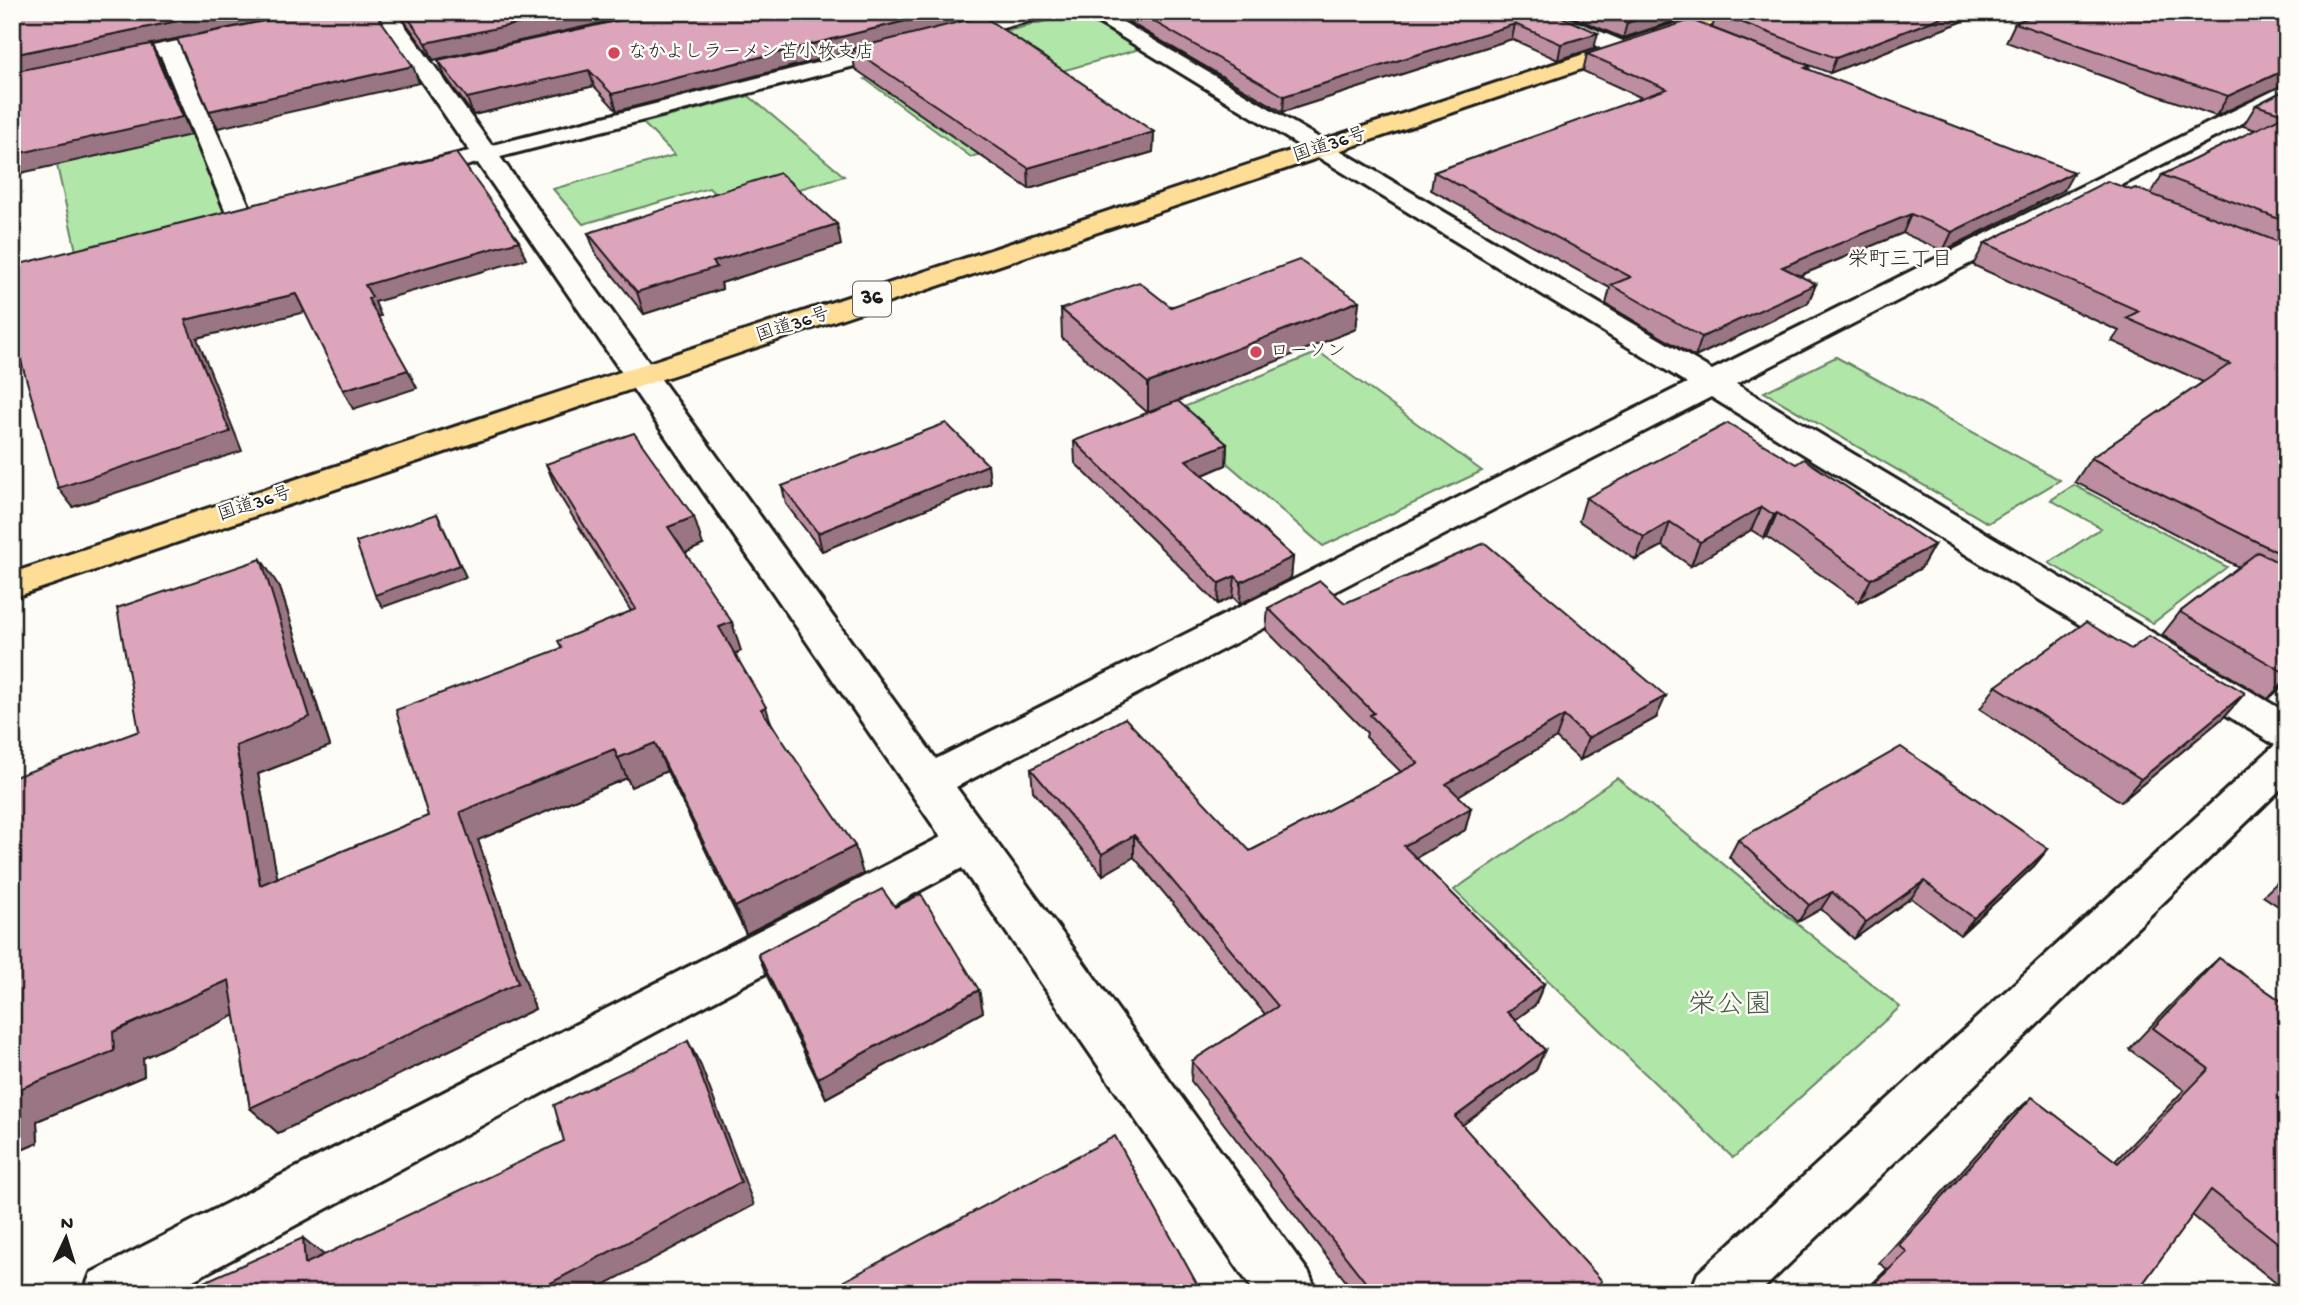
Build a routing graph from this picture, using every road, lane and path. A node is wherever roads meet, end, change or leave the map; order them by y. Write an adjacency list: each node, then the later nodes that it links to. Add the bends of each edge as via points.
1 (384, 12): 14 (street, via 439,68)
2 (1042, 12): 14 (street)
3 (1091, 12): 13 (street)
4 (1536, 12): 10 (street)
5 (1732, 12): 6 (highway, 国道36号 / 36)
6 (1686, 27): 8 (street); 10 (highway, 国道36号 / 36)
7 (248, 33): 9 (street)
8 (1724, 42)
9 (169, 49): 11 (street); 17 (street)
10 (1622, 49): 13 (highway, 国道36号 / 36)
11 (12, 81)
12 (2287, 91): 20 (street)
13 (1323, 149): 19 (highway, 国道36号 / 36); 20 (street)
14 (484, 155): 15 (street); 19 (street)
15 (390, 179)
16 (268, 210): 17 (street)
17 (241, 217): 18 (street)
18 (214, 224)
19 (641, 376): 21 (highway, 国道36号 / 36); 24 (street)
20 (1711, 384): 22 (street); 24 (street)
21 (12, 586)
22 (2287, 733)
23 (2287, 757): 28 (street)
24 (928, 782): 25 (street)
25 (971, 842): 26 (street); 27 (street)
26 (119, 1291)
27 (1289, 1293)
28 (1718, 1293)

